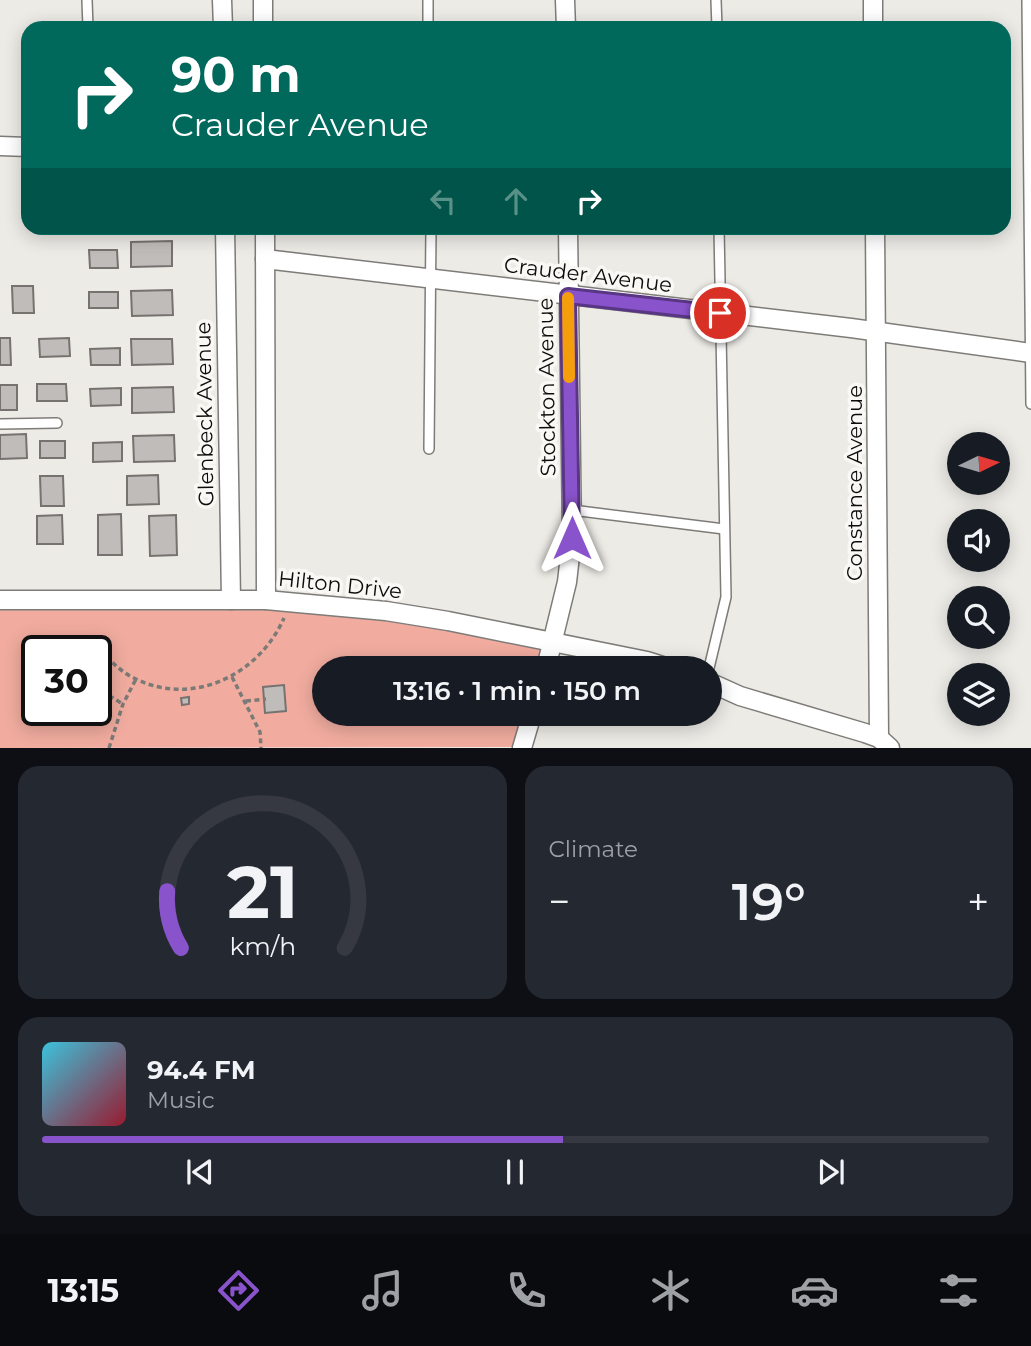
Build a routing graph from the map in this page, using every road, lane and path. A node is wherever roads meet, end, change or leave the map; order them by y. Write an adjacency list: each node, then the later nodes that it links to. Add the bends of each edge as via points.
1 (87, 0): 9 (lane)
2 (222, 0): 10 (street)
3 (263, 0): 11 (street)
4 (428, 0): 12 (lane)
5 (565, 0): 13 (street)
6 (716, 0): 14 (lane)
7 (873, 0): 15 (street)
8 (1027, 0): 29 (lane)
9 (88, 21)
10 (223, 21)
11 (263, 21)
12 (428, 21)
13 (566, 21)
14 (717, 21)
15 (873, 21)
16 (0, 146): 17 (street)
17 (21, 146)
18 (225, 235): 37 (street, Glenbeck Avenue)
19 (265, 235): 24 (street)
20 (430, 235): 25 (lane)
21 (568, 235): 26 (street, Stockton Avenue)
22 (719, 235): 27 (lane)
23 (875, 235): 28 (street, Constance Avenue)
24 (265, 259): 25 (street, Crauder Avenue); 38 (street)
25 (431, 278): 26 (street, Crauder Avenue); 33 (lane)
26 (568, 296): 27 (street, Crauder Avenue); 34 (street, Stockton Avenue)
27 (720, 313): 28 (street, Crauder Avenue); 35 (lane)
28 (877, 332): 29 (street, Crauder Avenue); 53 (street, Constance Avenue)
29 (1030, 353): 30 (lane)
30 (1031, 404)
31 (57, 423): 32 (lane)
32 (0, 424)
33 (429, 449)
34 (572, 510): 35 (lane); 40 (street, Stockton Avenue, via 567,582)
35 (724, 529): 43 (lane, via 726,597)
36 (0, 600): 37 (street, Hilton Drive)
37 (231, 600): 38 (street, Hilton Drive)
38 (266, 600): 39 (street, Hilton Drive)
39 (286, 602): 40 (street, Hilton Drive, via 386,611); 45 (path, via 282,623 264,651)
40 (552, 643): 41 (street, Stockton Avenue); 42 (street, Hilton Drive)
41 (549, 656)
42 (621, 656)
43 (712, 656)
44 (112, 661): 46 (path)
45 (232, 677): 46 (path, via 174,691); 50 (path)
46 (136, 680): 51 (path)
47 (722, 688): 53 (street)
48 (112, 698): 51 (path)
49 (266, 699): 50 (path)
50 (246, 701): 55 (path, via 260,732)
51 (123, 704): 54 (path)
52 (528, 726): 56 (street)
53 (885, 743)
54 (109, 747)
55 (261, 747)
56 (522, 747)

